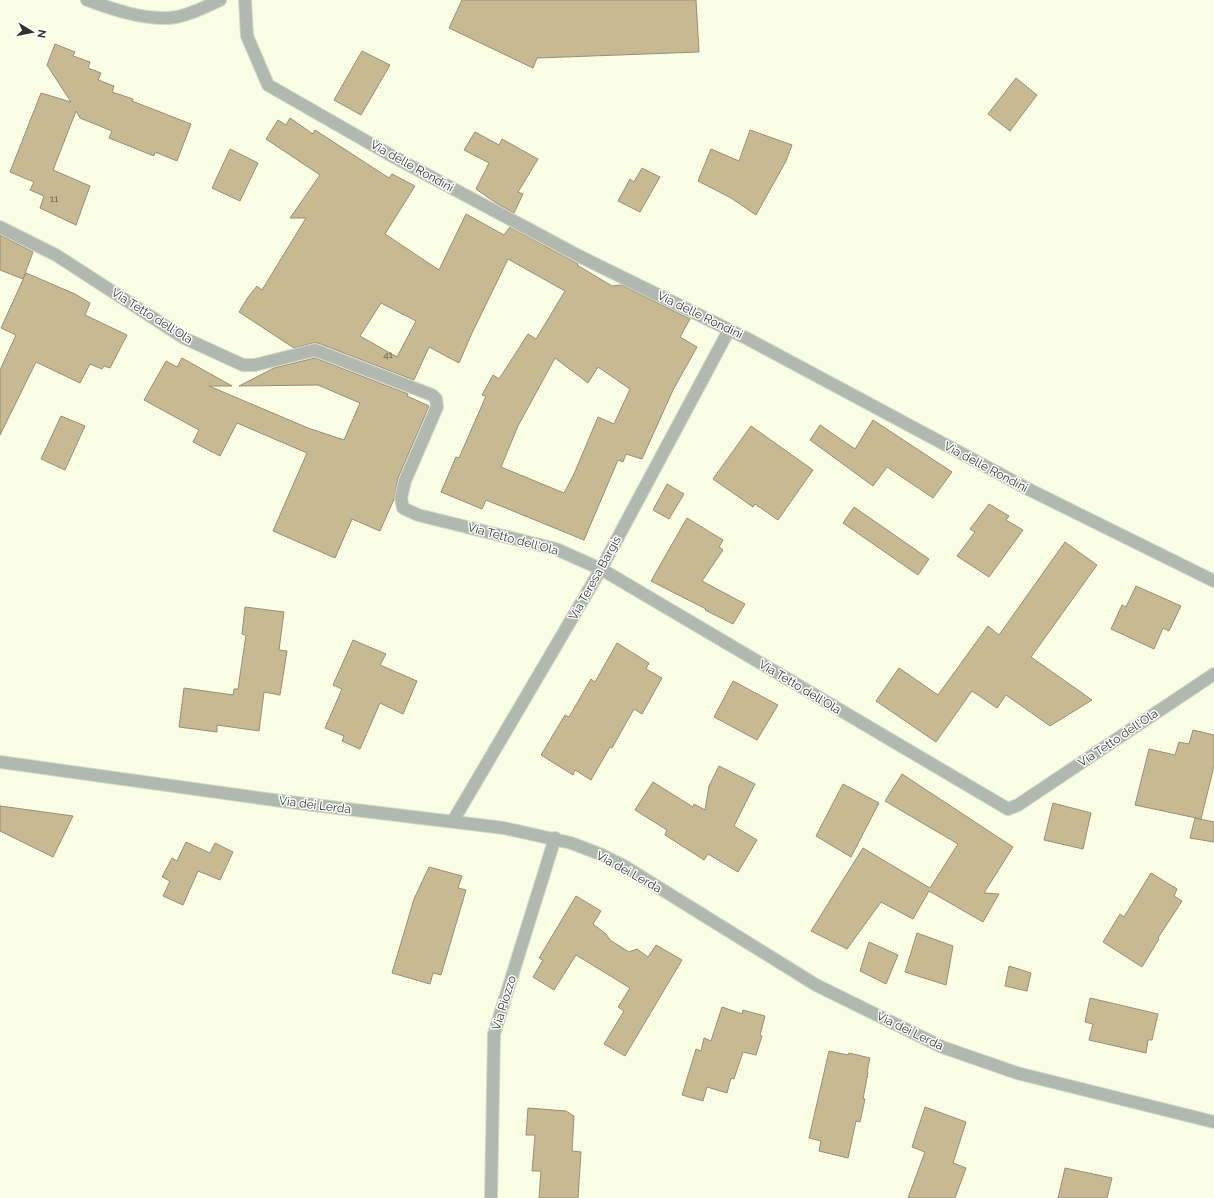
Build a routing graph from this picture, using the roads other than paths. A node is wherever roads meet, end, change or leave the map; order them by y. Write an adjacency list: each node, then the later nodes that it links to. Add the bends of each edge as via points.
1 (87, 0): 2 (street, via 135,16 169,18 200,10)
2 (220, 0)
3 (245, 0): 5 (street, Via delle Rondini, via 246,36 268,86 579,256)
4 (0, 227): 6 (street, Via Tetto dell'Ola, via 56,255 184,338 243,365 255,365 315,350 432,395 436,399 437,407 405,481 401,498 403,508 418,515 556,549)
5 (730, 330): 6 (street, Via Teresa Bargis); 7 (street, Via delle Rondini, via 1028,489)
6 (601, 569): 8 (street, Via Tetto dell'Ola, via 1008,809 1018,805); 10 (street, Via Teresa Bargis)
7 (1214, 581)
8 (1214, 674)
9 (0, 762): 10 (street, Via dei Lerda, via 281,801)
10 (453, 821): 11 (street, Via dei Lerda)
11 (555, 838): 12 (street, Via dei Lerda, via 600,854 624,866 816,985 942,1047 1017,1072); 13 (street, Via Piozzo, via 494,1034)
12 (1214, 1122)
13 (491, 1198)

